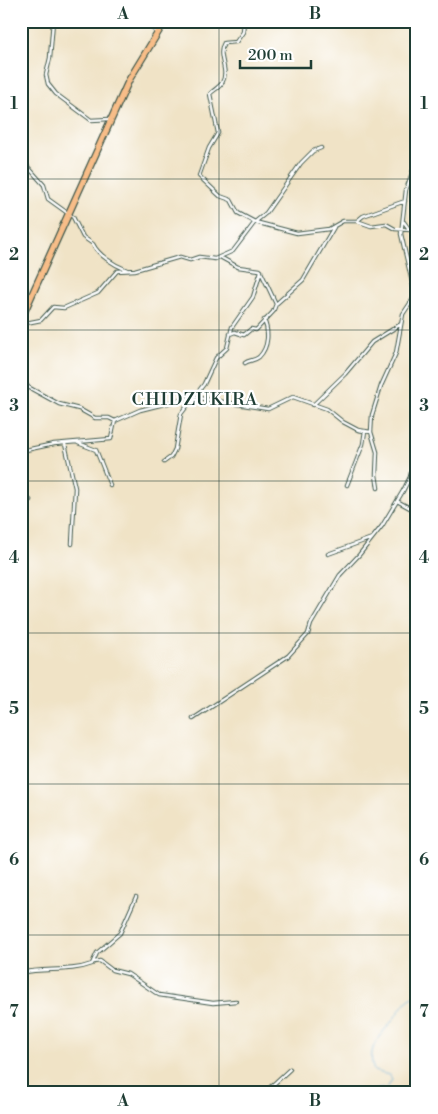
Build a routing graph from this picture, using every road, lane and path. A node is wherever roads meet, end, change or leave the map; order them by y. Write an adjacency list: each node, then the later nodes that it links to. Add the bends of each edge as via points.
1 (53, 21): 10 (street, via 46,74 48,84 56,94 91,120)
2 (142, 21): 8 (street)
3 (165, 21): 8 (highway)
4 (244, 21): 20 (street, via 243,32 236,42 223,45 225,76 221,85 210,94 218,133 199,176 220,196 231,200 238,213)
5 (406, 21): 7 (street)
6 (416, 21): 7 (street)
7 (412, 27): 9 (street)
8 (158, 33): 10 (highway, via 130,80)
9 (417, 41)
10 (112, 119): 17 (highway)
11 (320, 148): 20 (street, via 305,158 265,214)
12 (21, 159): 14 (street)
13 (417, 159): 16 (street)
14 (26, 164): 15 (street); 17 (street, via 44,185 48,199)
15 (21, 167)
16 (405, 201): 18 (street); 19 (street)
17 (68, 215): 26 (street, via 76,221 82,237 94,245 95,250); 30 (highway)
18 (404, 220): 22 (street); 23 (street)
19 (357, 221): 21 (street); 22 (street, via 371,226 386,224)
20 (255, 222): 21 (street, via 297,233 319,232); 25 (street, via 236,248)
21 (334, 225): 29 (street, via 303,280)
22 (402, 230): 23 (street); 28 (street, via 405,258 411,267)
23 (411, 230): 24 (street)
24 (417, 230)
25 (220, 257): 26 (street, via 192,260 180,257); 27 (street, via 238,267)
26 (128, 271): 32 (street, via 116,272 98,293 64,308 51,307 40,321)
27 (261, 271): 29 (street); 34 (street, via 253,297 237,318)
28 (416, 295): 33 (street)
29 (276, 304): 31 (street)
30 (21, 319)
31 (264, 320): 34 (street, via 256,330 251,329 244,335); 35 (street, via 268,334 264,350)
32 (21, 324)
33 (401, 324): 38 (street, via 372,342 346,374); 42 (street, via 396,353 372,415)
34 (230, 334): 37 (street, via 227,348 216,358)
35 (245, 364)
36 (21, 378): 39 (street, via 28,387 59,404 79,409 95,418)
37 (195, 397): 38 (street, via 266,409 291,397); 39 (street, via 140,410); 47 (street, via 181,414 176,449)
38 (313, 405): 41 (street, via 327,409 343,422)
39 (115, 421): 43 (street, via 111,439)
40 (417, 422): 53 (street, via 416,450 410,477)
41 (365, 432): 42 (street); 49 (street)
42 (371, 432): 50 (street, via 377,452)
43 (76, 442): 44 (street); 48 (street, via 96,450)
44 (65, 444): 45 (street); 58 (street, via 75,488)
45 (23, 451): 46 (street)
46 (21, 455)
47 (164, 462)
48 (110, 484)
49 (347, 485)
50 (378, 488)
51 (21, 496): 52 (street)
52 (30, 500)
53 (397, 501): 55 (street); 57 (street)
54 (417, 504): 55 (street)
55 (408, 506): 56 (street)
56 (417, 512)
57 (373, 537): 59 (street); 60 (street, via 340,574 308,634 292,653)
58 (72, 544)
59 (328, 554)
60 (193, 719)
61 (136, 897): 62 (street, via 125,925 115,939 97,953)
62 (94, 962): 63 (street, via 74,970); 64 (street, via 100,961 112,970 124,971 159,995 213,1003)
63 (21, 973)
64 (236, 1001)
65 (290, 1069): 66 (street)
66 (264, 1093)

